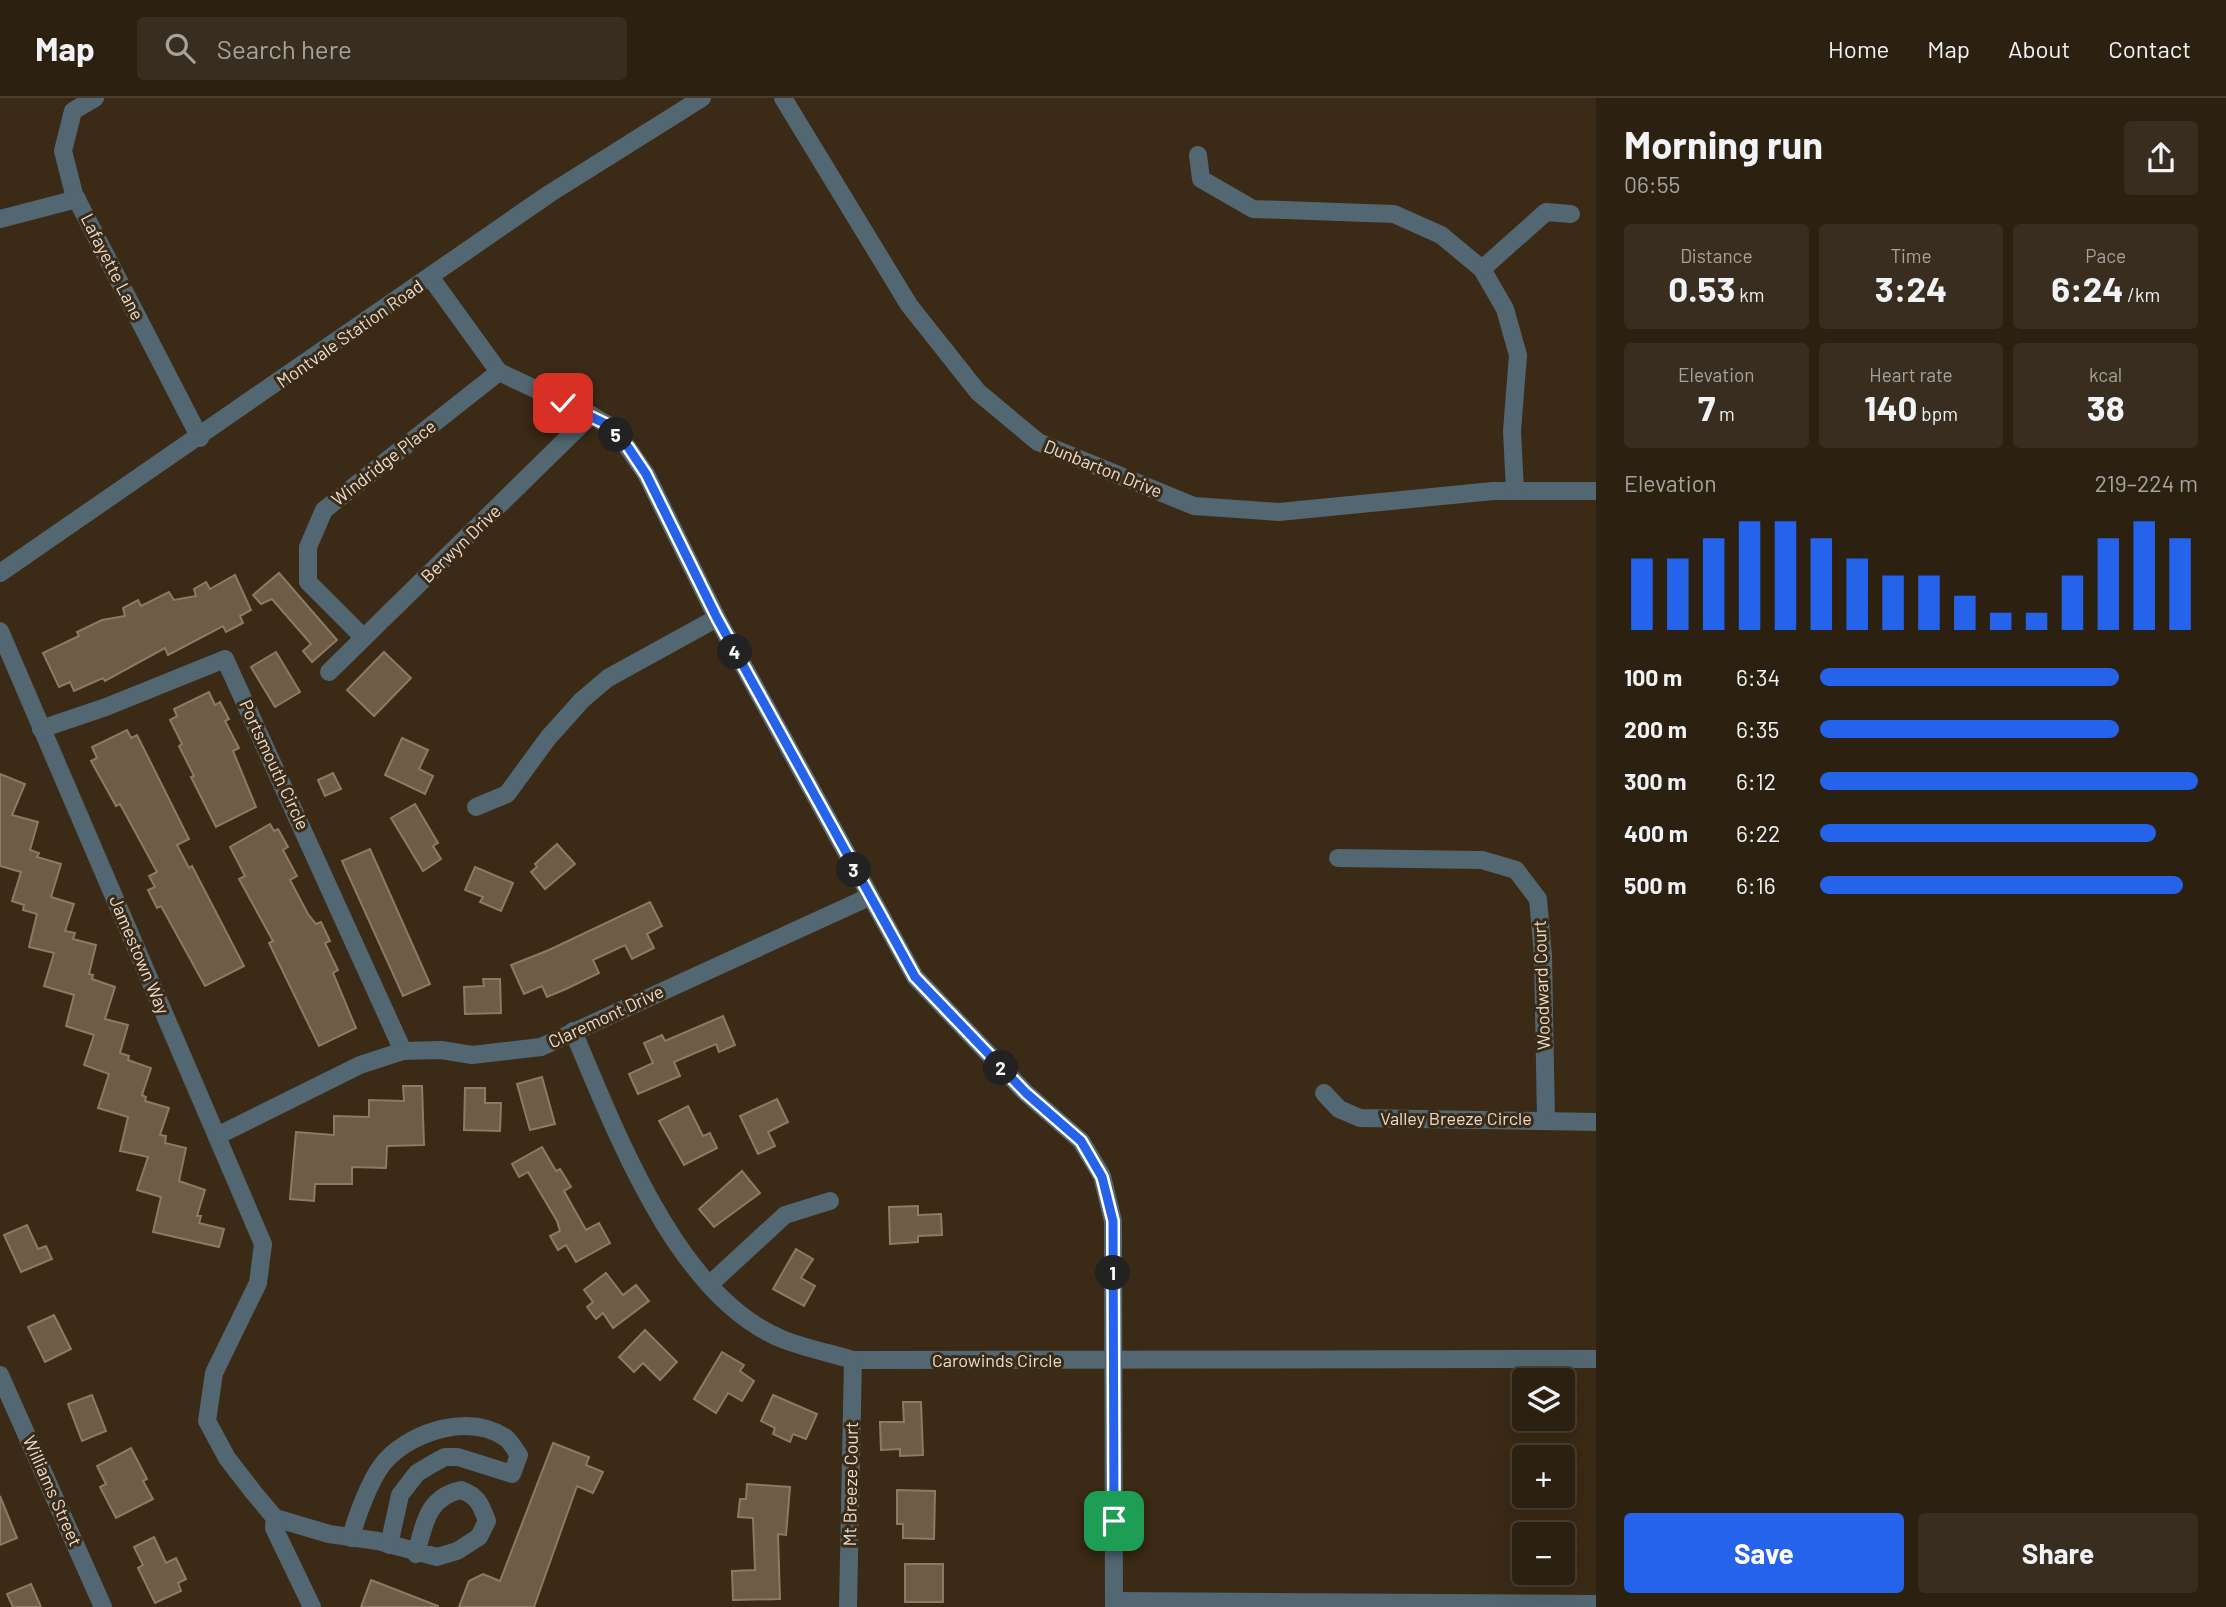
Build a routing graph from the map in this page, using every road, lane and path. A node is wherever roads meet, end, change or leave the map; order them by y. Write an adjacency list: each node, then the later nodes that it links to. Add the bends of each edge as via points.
1 (95, 98): 5 (street, Lafayette Lane, via 73,111 63,151)
2 (783, 98): 13 (street, Dunbarton Drive, via 909,305 978,393 1038,442 1194,506 1279,512)
3 (691, 101): 9 (street, Montvale Station Road)
4 (1198, 155): 8 (street, via 1201,179 1253,209 1394,214 1441,235)
5 (77, 199): 7 (street); 12 (street, Lafayette Lane)
6 (1571, 214): 8 (street, via 1546,212)
7 (0, 219)
8 (1482, 269): 13 (street, via 1506,309 1518,355 1512,431)
9 (431, 278): 10 (street); 12 (street, Montvale Station Road)
10 (499, 372): 11 (street); 18 (street, Windridge Place, via 324,510 308,547 308,582)
11 (591, 415): 16 (street, via 628,447 646,474); 18 (street, Berwyn Drive)
12 (200, 438): 15 (street, Montvale Station Road)
13 (1515, 491): 14 (street, Dunbarton Drive)
14 (1596, 492)
15 (0, 573)
16 (717, 618): 21 (street, via 607,678 548,738 507,794); 23 (street)
17 (0, 631): 20 (street, Jamestown Way)
18 (364, 638): 19 (street, Berwyn Drive)
19 (328, 672)
20 (41, 729): 25 (street, Portsmouth Circle, via 225,659); 29 (street, Jamestown Way)
21 (476, 807)
22 (1338, 858): 27 (street, Woodward Court, via 1482,860 1516,870 1538,899)
23 (869, 897): 24 (street, Claremont Drive); 34 (street, via 915,977 1026,1093 1081,1141 1102,1177 1113,1221)
24 (573, 1031): 25 (street, Claremont Drive, via 541,1047 512,1052); 31 (street, Carowinds Circle, via 622,1146 656,1211)
25 (403, 1051): 29 (street, Claremont Drive, via 360,1065)
26 (1324, 1093): 27 (street, Valley Breeze Circle, via 1339,1109 1360,1118)
27 (1546, 1120): 28 (street, Valley Breeze Circle)
28 (1596, 1122)
29 (217, 1136): 36 (street, Jamestown Way, via 263,1244 258,1283 214,1373 207,1421 227,1458)
30 (830, 1201): 31 (street, via 785,1215)
31 (709, 1285): 33 (street, Carowinds Circle, via 741,1315 780,1338)
32 (1596, 1359): 34 (street, Carowinds Circle)
33 (853, 1360): 34 (street, Carowinds Circle); 44 (street, Mt Breeze Court)
34 (1113, 1362): 40 (street)
35 (0, 1375): 42 (street, Williams Street)
36 (275, 1518): 37 (street); 43 (street, via 274,1528)
37 (351, 1538): 38 (street); 38 (street, via 385,1461 418,1436 452,1427 486,1430 506,1438 519,1455 512,1474 458,1457 445,1457 417,1473 400,1495)
38 (389, 1545): 39 (street)
39 (416, 1554)
40 (1115, 1604): 41 (street)
41 (1596, 1604)
42 (103, 1607)
43 (312, 1607)
44 (848, 1607)

